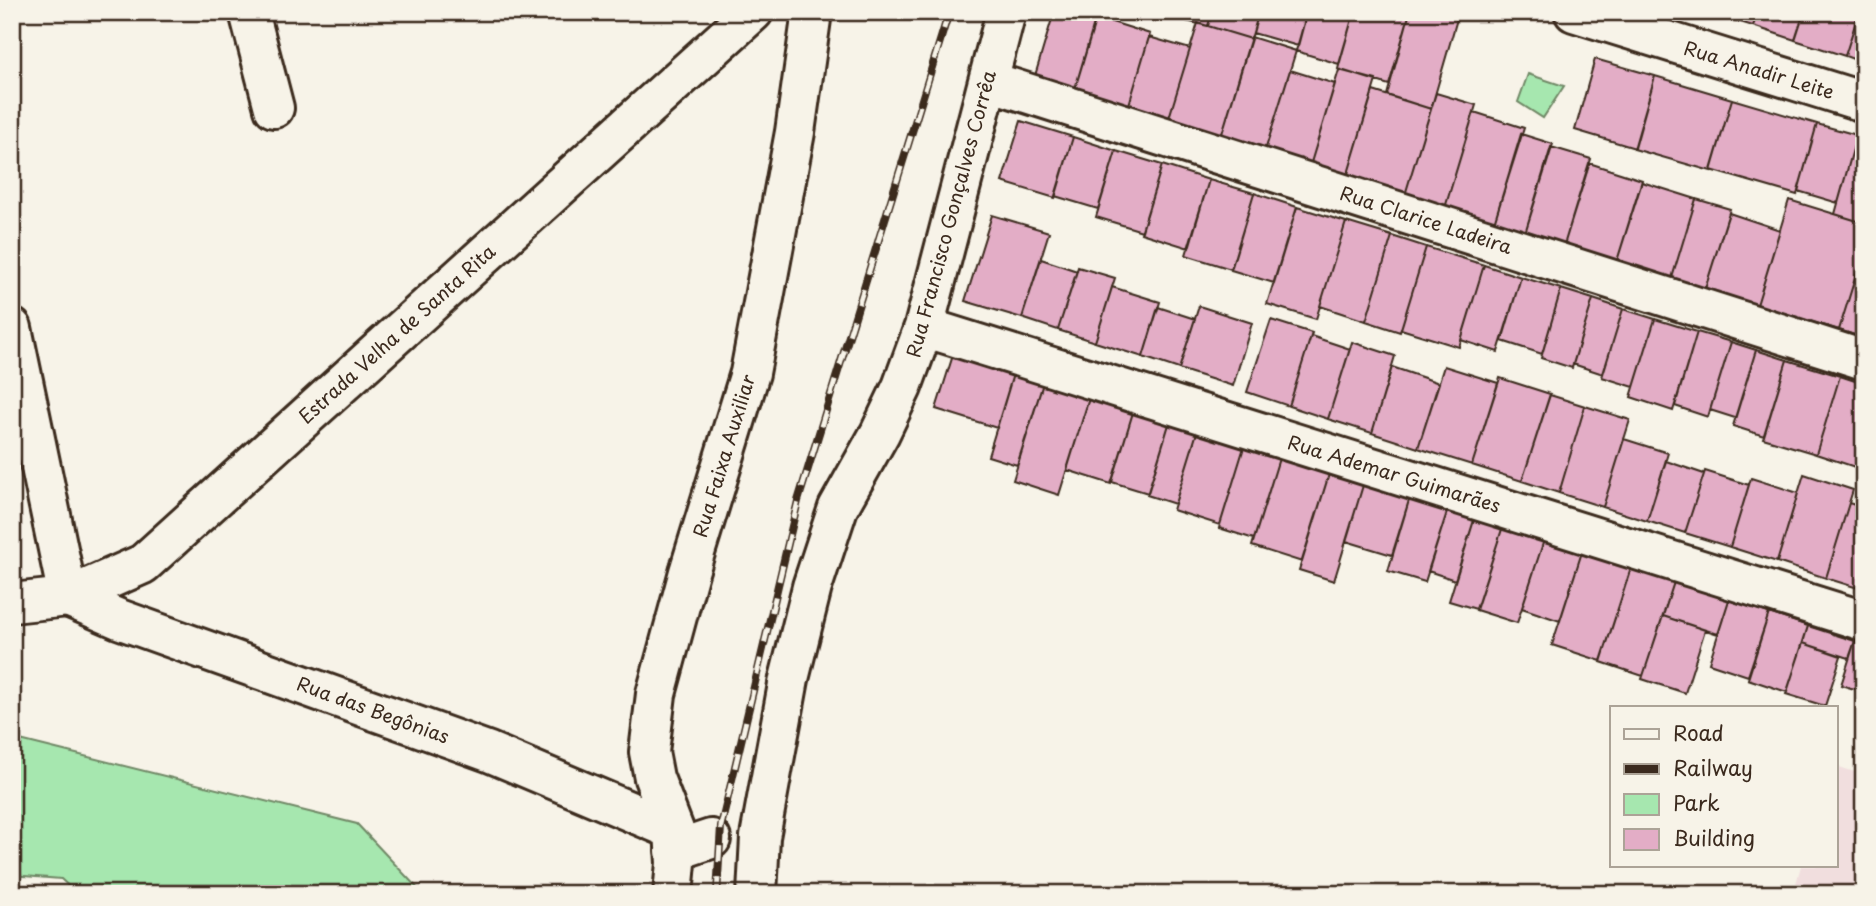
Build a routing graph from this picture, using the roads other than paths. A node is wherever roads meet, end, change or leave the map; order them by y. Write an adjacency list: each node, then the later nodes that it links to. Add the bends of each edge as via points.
1 (249, 12): 8 (street)
2 (752, 12): 12 (street, Estrada Velha de Santa Rita, via 143,564)
3 (812, 12): 16 (street, Rua Faixa Auxiliar, via 795,132 750,373 656,694 649,752)
4 (1006, 12): 6 (street, Rua Francisco Gonçalves Corrêa)
5 (1574, 12): 7 (street, Rua Anadir Leite)
6 (989, 81): 9 (street, Rua Francisco Gonçalves Corrêa); 11 (street, Rua Clarice Ladeira)
7 (1864, 102)
8 (274, 108)
9 (923, 327): 14 (street, Rua Ademar Guimarães); 18 (street, Rua Francisco Gonçalves Corrêa, via 902,387 838,508 812,587 789,678 760,837)
10 (12, 328): 12 (street)
11 (1864, 359)
12 (68, 597): 13 (street, Estrada Velha de Santa Rita); 16 (street, Rua das Begônias, via 489,752)
13 (12, 603)
14 (1864, 621)
15 (711, 839): 16 (street)
16 (675, 840): 17 (street, Rua Faixa Auxiliar)
17 (673, 894)
18 (757, 894)

